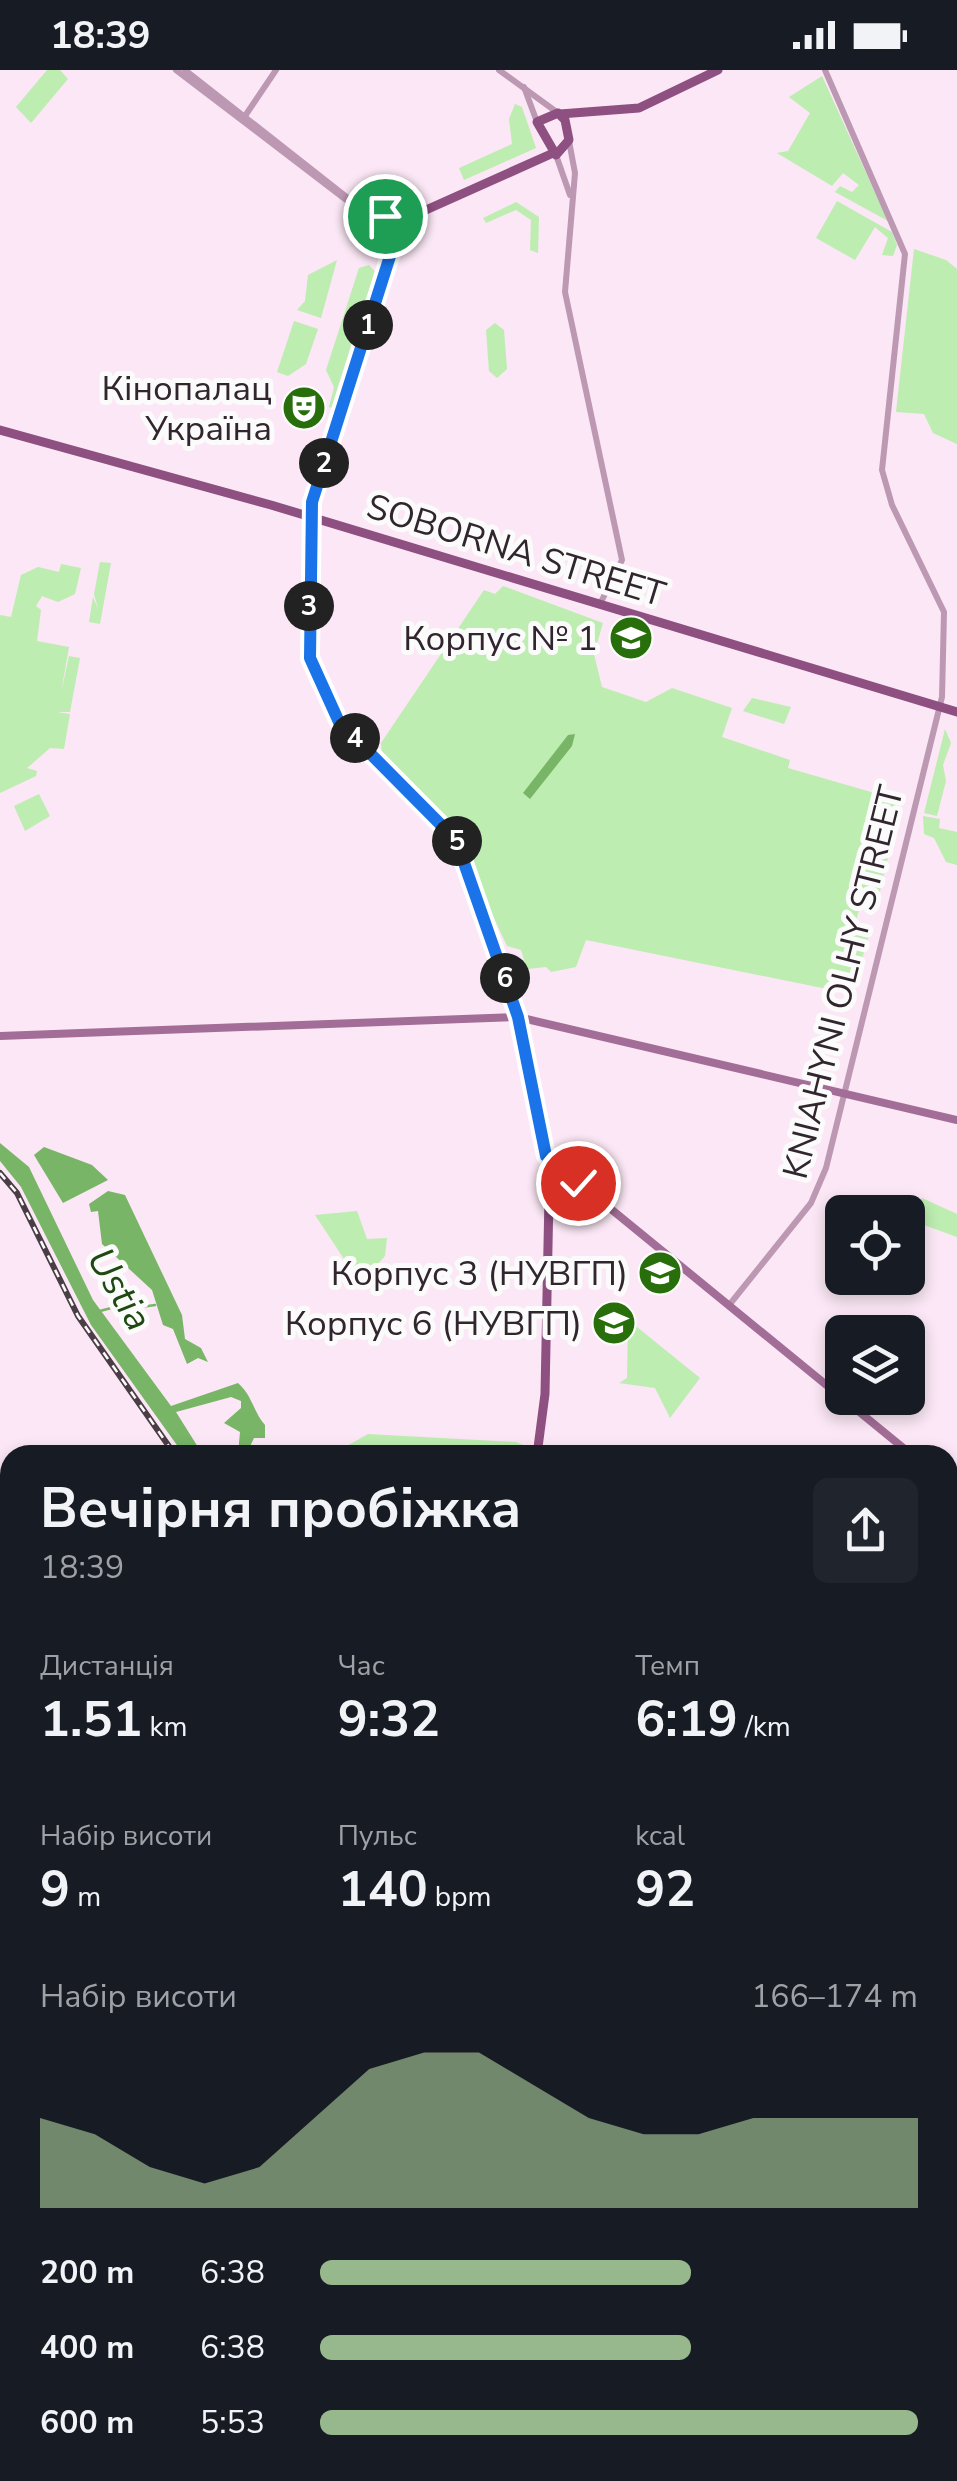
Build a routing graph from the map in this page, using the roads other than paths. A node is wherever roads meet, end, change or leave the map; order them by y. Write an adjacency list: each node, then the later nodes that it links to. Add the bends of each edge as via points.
1 (176, 70): 16 (street)
2 (186, 70): 9 (street)
3 (276, 70): 9 (street)
4 (499, 70): 7 (street)
5 (718, 70): 8 (main road, via 644,106)
6 (825, 70): 22 (street, KNIAHYNI OLHY STREET, via 905,254 882,470 944,612)
7 (523, 86): 8 (street); 10 (street)
8 (559, 114): 10 (main road); 11 (main road)
9 (244, 116): 14 (street)
10 (536, 122): 12 (main road)
11 (569, 140): 12 (main road); 13 (street, via 575,173)
12 (554, 155): 13 (street); 15 (main road)
13 (570, 196): 21 (street, via 566,292 621,550 621,567)
14 (362, 209): 15 (street); 17 (street)
15 (412, 217): 17 (main road)
16 (382, 230): 17 (street); 18 (street)
17 (397, 235): 18 (main road)
18 (390, 256): 20 (main road)
19 (0, 430): 20 (main road, SOBORNA STREET)
20 (312, 518): 21 (main road, SOBORNA STREET); 24 (main road, via 309,645 320,689 339,722 456,840)
21 (600, 604): 22 (main road, SOBORNA STREET)
22 (939, 706): 23 (main road, SOBORNA STREET); 26 (street, KNIAHYNI OLHY STREET)
23 (957, 712)
24 (518, 1017): 25 (main road); 26 (main road); 28 (main road)
25 (0, 1036)
26 (844, 1093): 27 (main road); 33 (street, KNIAHYNI OLHY STREET, via 811,1204)
27 (957, 1120)
28 (546, 1156): 29 (main road); 30 (main road)
29 (561, 1169): 30 (main road); 31 (main road)
30 (548, 1170): 31 (main road); 32 (main road)
31 (578, 1183): 32 (main road); 33 (main road)
32 (550, 1196): 34 (main road)
33 (730, 1304): 35 (main road)
34 (538, 1445)
35 (900, 1445)

